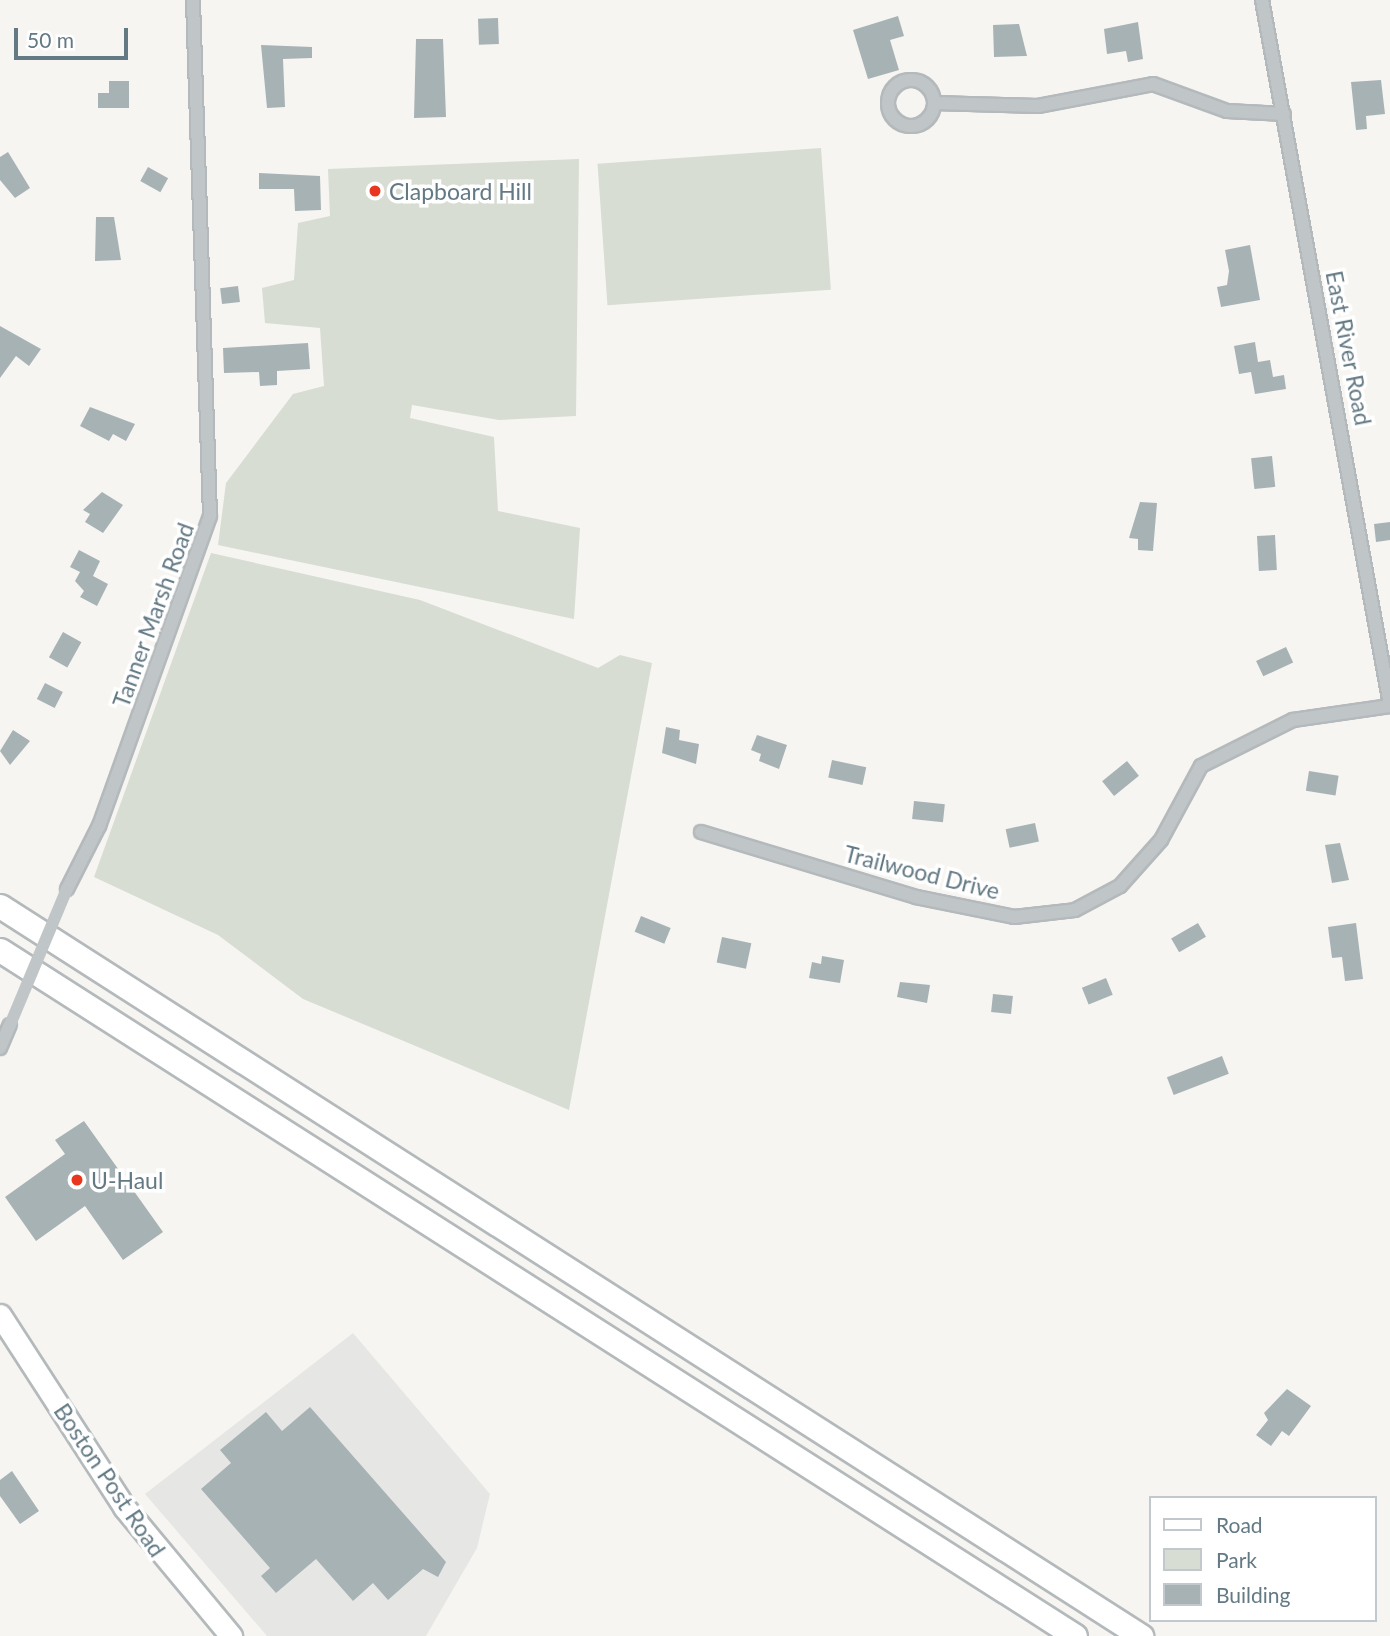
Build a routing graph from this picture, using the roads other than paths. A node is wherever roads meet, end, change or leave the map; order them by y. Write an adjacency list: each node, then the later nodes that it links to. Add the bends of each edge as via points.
1 (193, 0): 9 (street, Tanner Marsh Road, bridge, via 210,516 99,826 67,889)
2 (1262, 0): 4 (street, East River Road)
3 (934, 103): 4 (street, via 1038,106 1153,84 1227,111)
4 (1284, 114): 5 (street, East River Road)
5 (1390, 705): 6 (street, Trailwood Drive, via 1293,720 1201,766 1161,840 1120,887 1075,910 1014,917 916,897)
6 (701, 832)
7 (0, 906): 13 (highway)
8 (0, 950): 12 (highway)
9 (0, 1048)
10 (0, 1315): 11 (main road, Boston Post Road, via 124,1507)
11 (231, 1636)
12 (1075, 1636)
13 (1140, 1636)

